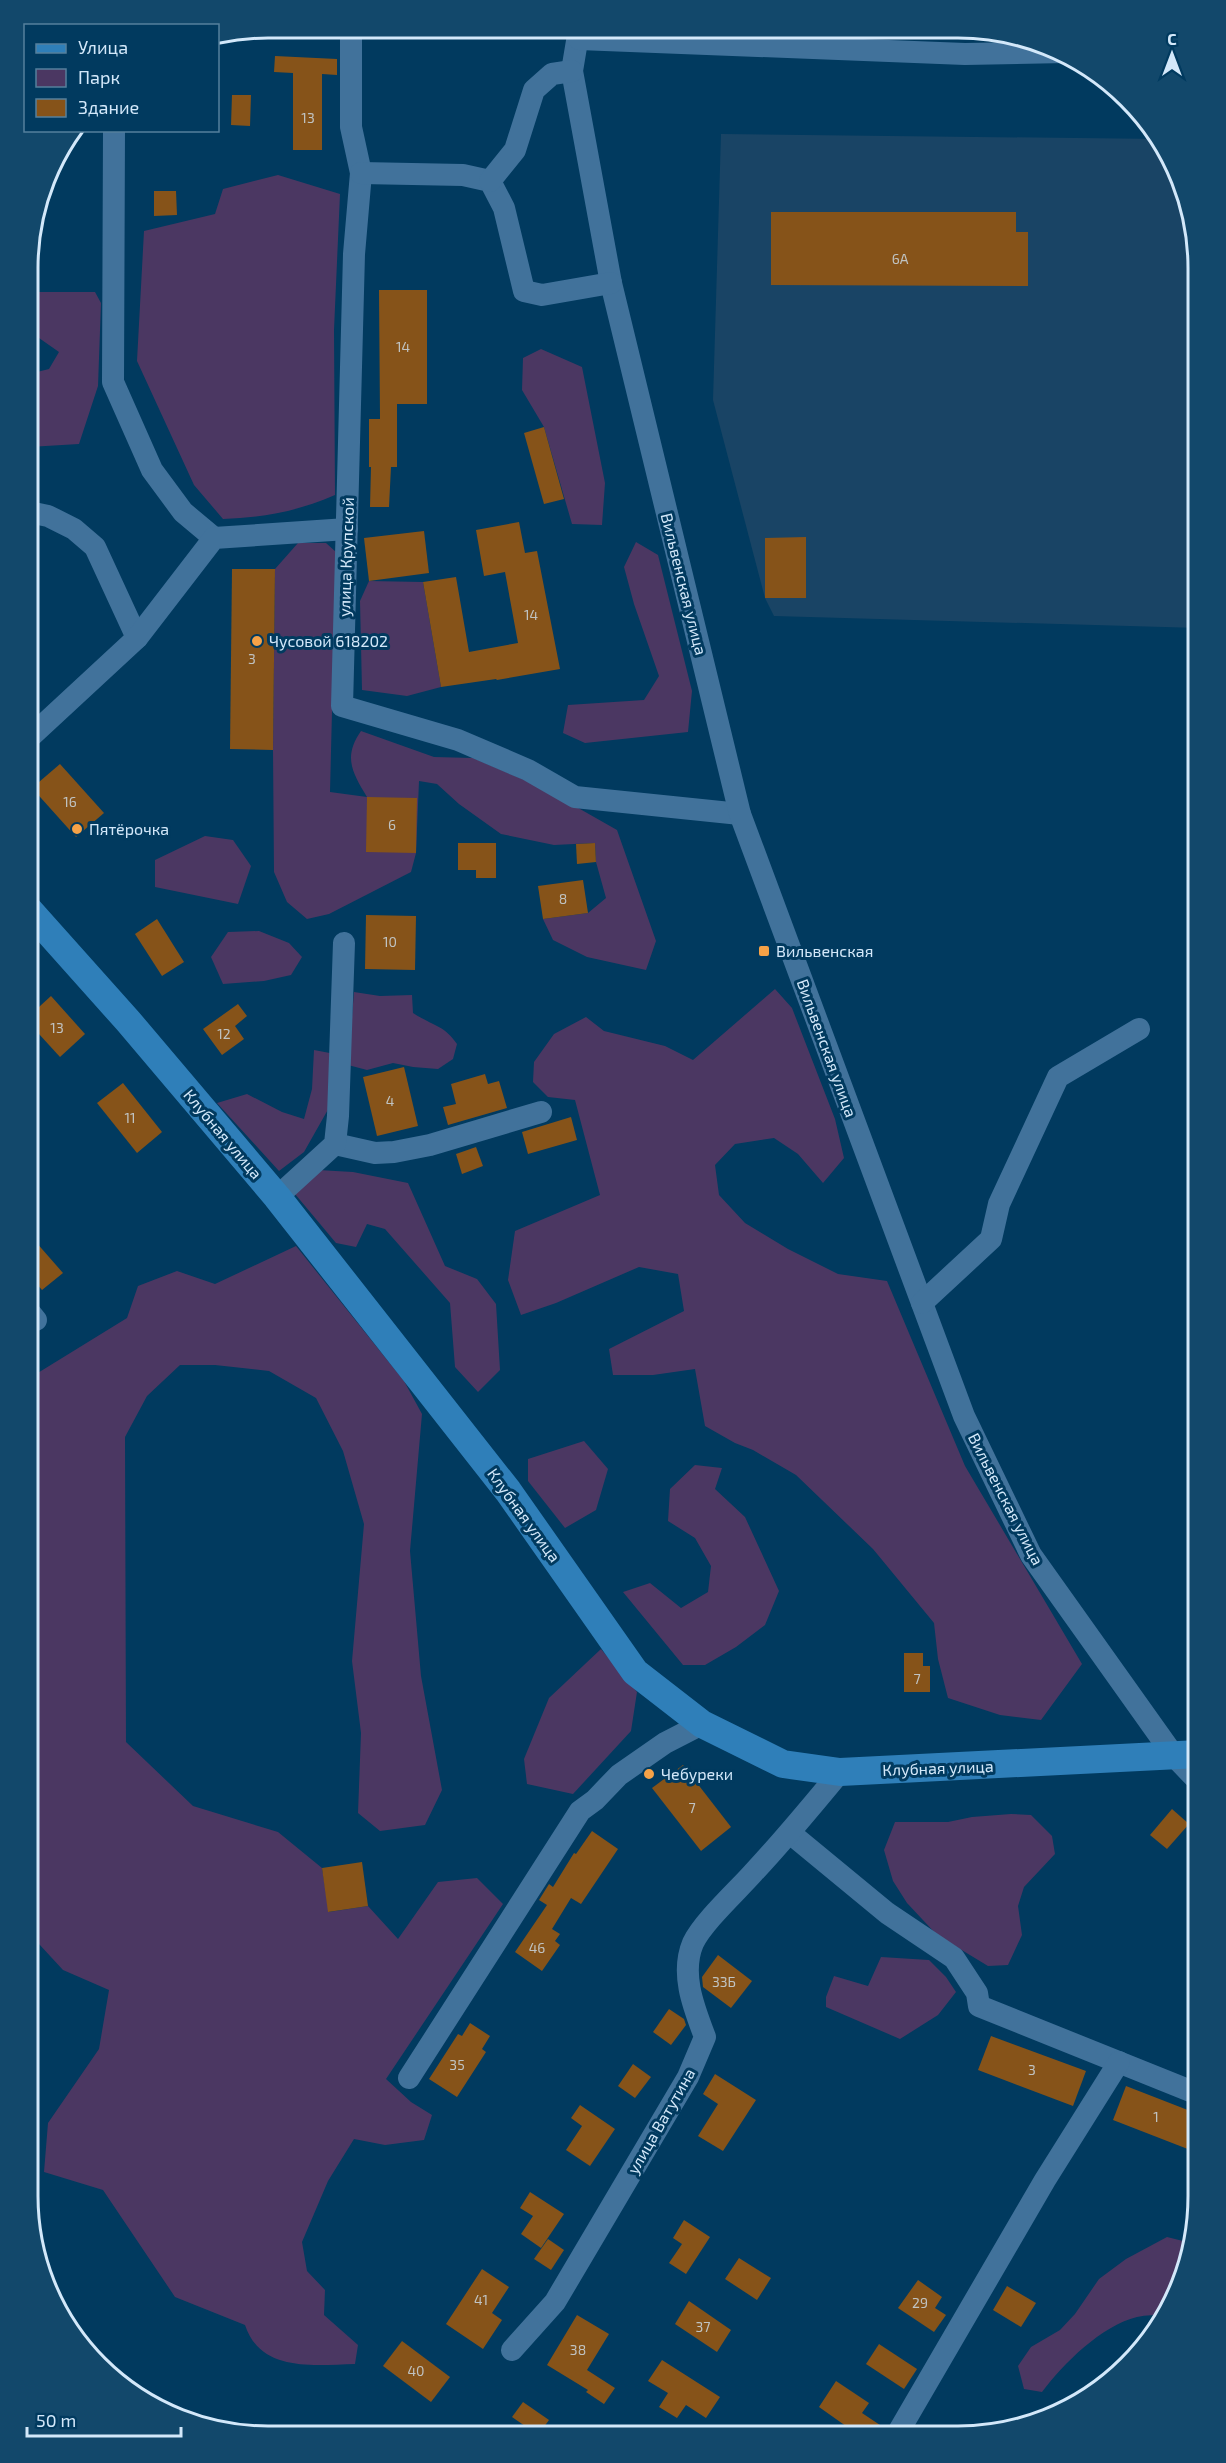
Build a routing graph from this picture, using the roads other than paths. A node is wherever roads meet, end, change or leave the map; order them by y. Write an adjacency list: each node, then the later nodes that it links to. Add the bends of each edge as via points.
1 (351, 38): 7 (street, улица Крупской, via 351,127)
2 (578, 38): 5 (street, Вильвенская улица)
3 (656, 38): 4 (street, via 965,54)
4 (1039, 53)
5 (572, 71): 8 (street, via 552,74 534,90 515,150); 9 (street, Вильвенская улица)
6 (114, 132): 12 (street, via 113,382 152,470 183,512)
7 (361, 172): 8 (street, via 463,175); 11 (street, улица Крупской, via 354,254)
8 (490, 181): 9 (street, via 504,208 524,291 542,295)
9 (611, 284): 15 (street, Вильвенская улица)
10 (38, 514): 13 (street, via 74,529 95,547)
11 (347, 529): 12 (street); 15 (street, улица Крупской, via 342,706 458,740 528,770 575,796)
12 (214, 538): 13 (street)
13 (137, 638): 14 (street)
14 (38, 729)
15 (740, 814): 22 (street, Вильвенская улица)
16 (38, 920): 21 (main road, Клубная улица)
17 (344, 943): 20 (street)
18 (1139, 1029): 22 (street, via 1058,1077 999,1204 991,1239)
19 (542, 1113): 20 (street, via 394,1152 375,1153)
20 (334, 1144): 21 (street)
21 (277, 1197): 23 (main road, Клубная улица, via 508,1491 635,1672)
22 (922, 1303): 24 (street, Вильвенская улица, via 964,1416 1031,1556)
23 (702, 1724): 25 (main road, Клубная улица, via 783,1764); 28 (street, via 665,1743 619,1775 580,1811)
24 (1186, 1755): 25 (main road, Клубная улица)
25 (840, 1772): 26 (street, улица Ватутина)
26 (790, 1833): 27 (street, via 887,1913 954,1958 977,1993 979,2006); 30 (street, улица Ватутина, via 694,1942 689,1981 705,2037 688,2078 555,2302)
27 (1119, 2062): 29 (street); 31 (street, via 1045,2180)
28 (409, 2078)
29 (1188, 2090)
30 (512, 2350)
31 (902, 2426)

